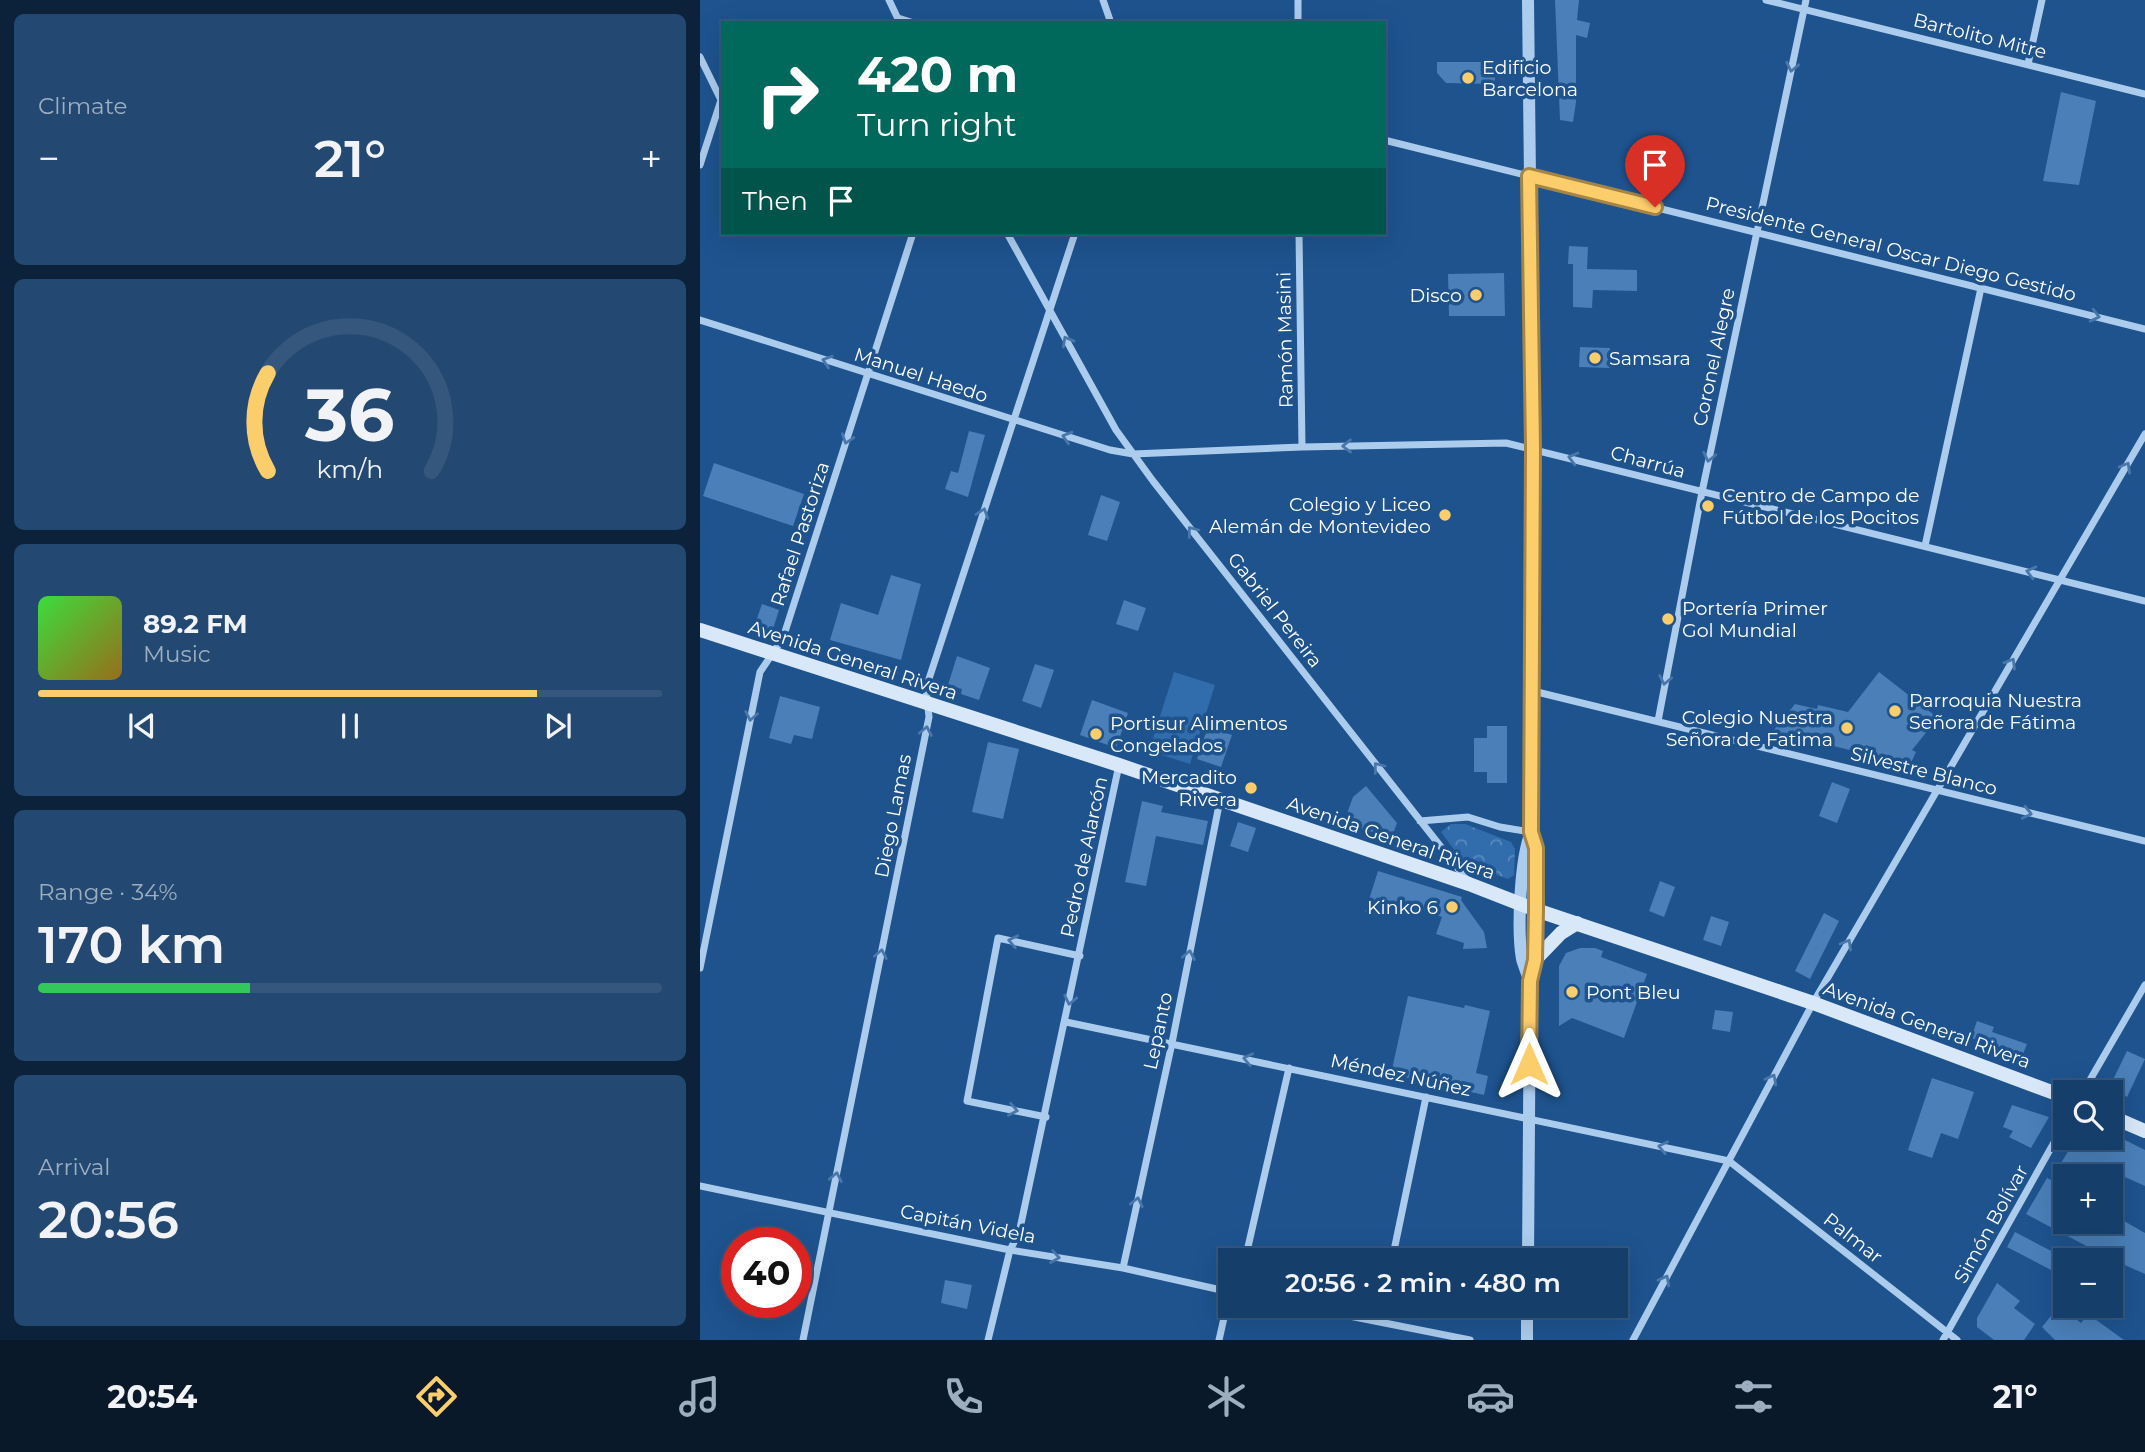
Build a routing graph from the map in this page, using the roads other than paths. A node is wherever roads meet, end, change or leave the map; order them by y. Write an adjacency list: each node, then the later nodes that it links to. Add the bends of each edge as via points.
1 (889, 0): 9 (street)
2 (1103, 0): 10 (street)
3 (1298, 0): 11 (street)
4 (1528, 0): 17 (street)
5 (1766, 0): 8 (street, Bartolito Mitre)
6 (1806, 0): 8 (street, Coronel Alegre)
7 (2042, 0): 13 (street)
8 (1804, 9): 13 (street, Bartolito Mitre); 18 (street, Coronel Alegre, one-way to 18)
9 (899, 21)
10 (1110, 21)
11 (1298, 21)
12 (700, 57): 16 (street, via 720,100)
13 (2028, 65): 14 (street, Bartolito Mitre)
14 (2145, 94)
15 (1386, 140): 17 (street, Presidente General Oscar Diego Gestido)
16 (700, 165)
17 (1529, 176): 18 (street, Presidente General Oscar Diego Gestido); 31 (street)
18 (1756, 232): 23 (street, Presidente General Oscar Diego Gestido); 33 (street, Coronel Alegre, one-way to 33)
19 (912, 235): 27 (street, Rafael Pastoriza)
20 (1008, 235): 24 (street, Gabriel Pereira)
21 (1074, 235): 24 (street, Diego Lamas)
22 (1299, 235): 30 (street, Ramón Masini)
23 (1981, 288): 26 (street, Presidente General Oscar Diego Gestido, one-way to 26); 34 (street)
24 (1051, 311): 28 (street, Diego Lamas); 32 (street, Gabriel Pereira, one-way to 24)
25 (700, 320): 27 (street, Manuel Haedo, one-way to 25)
26 (2145, 329)
27 (868, 374): 28 (street, Manuel Haedo); 38 (street, Rafael Pastoriza, one-way to 38, via 783,638)
28 (1013, 421): 32 (street, Manuel Haedo, one-way to 28); 40 (street, Diego Lamas, one-way to 28, via 926,688)
29 (2145, 434): 35 (street, one-way to 29)
30 (1302, 447): 31 (street, Charrúa, one-way to 30, via 1506,443); 32 (street, Charrúa)
31 (1533, 448): 33 (street, Charrúa, one-way to 31); 39 (street)
32 (1133, 454): 45 (street, Gabriel Pereira, one-way to 32)
33 (1702, 492): 34 (street, Charrúa); 41 (street, Coronel Alegre, one-way to 41)
34 (1925, 546): 35 (street, Charrúa, one-way to 34)
35 (2061, 580): 36 (street, Charrúa); 43 (street, one-way to 35)
36 (2145, 601)
37 (700, 630): 38 (main road, Avenida General Rivera)
38 (774, 653): 40 (main road, Avenida General Rivera); 52 (street, Rafael Pastoriza, one-way to 52, via 760,672)
39 (1533, 691): 41 (street, Silvestre Blanco); 46 (street)
40 (929, 705): 42 (main road, Avenida General Rivera); 72 (street, Diego Lamas, one-way to 40)
41 (1658, 721): 43 (street, Silvestre Blanco)
42 (1119, 765): 44 (main road, Avenida General Rivera); 53 (street, Pedro de Alarcón)
43 (1936, 791): 47 (street, Silvestre Blanco, one-way to 47); 58 (street, one-way to 43)
44 (1220, 799): 48 (main road, Avenida General Rivera); 60 (street, Lepanto, one-way to 44)
45 (1420, 821): 46 (street, via 1468,817); 48 (street, Gabriel Pereira)
46 (1531, 832): 49 (street, via 1524,848); 50 (street, via 1536,848)
47 (2145, 841)
48 (1469, 884): 49 (main road, Avenida General Rivera)
49 (1521, 904): 50 (main road, Avenida General Rivera); 56 (street, via 1522,959)
50 (1536, 910): 51 (main road, Avenida General Rivera); 54 (street)
51 (1577, 923): 54 (main road); 58 (main road, Avenida General Rivera)
52 (702, 946): 55 (street, Rafael Pastoriza)
53 (1080, 956): 59 (street, Pedro de Alarcón, one-way to 59); 65 (street, Pedro de Alarcón, one-way to 65, via 998,938 967,1101)
54 (1535, 960): 56 (street)
55 (700, 968)
56 (1530, 981): 66 (street)
57 (2145, 985): 62 (street)
58 (1813, 1003): 63 (main road, Avenida General Rivera); 70 (street, one-way to 58)
59 (1066, 1022): 60 (street, Méndez Núñez); 65 (street, Pedro de Alarcón)
60 (1172, 1043): 61 (street, Méndez Núñez, one-way to 60); 77 (street, Lepanto, one-way to 60)
61 (1289, 1068): 64 (street, Méndez Núñez); 73 (street)
62 (2090, 1080)
63 (2053, 1093)
64 (1426, 1097): 66 (street, Méndez Núñez); 74 (street)
65 (1046, 1117): 76 (street, Pedro de Alarcón, via 1019,1233)
66 (1529, 1119): 70 (street, Méndez Núñez, one-way to 66); 75 (street)
67 (2123, 1122): 68 (main road)
68 (2145, 1131)
69 (2053, 1144): 84 (street, Simón Bolívar)
70 (1729, 1161): 84 (street, Palmar); 90 (street, one-way to 70)
71 (700, 1186): 72 (street, Capitán Videla)
72 (829, 1212): 76 (street, Capitán Videla); 85 (street, Diego Lamas)
73 (1248, 1248)
74 (1395, 1248)
75 (1528, 1248)
76 (1010, 1250): 77 (street, Capitán Videla, one-way to 77); 86 (street, Pedro de Alarcón)
77 (1123, 1268): 78 (street, Capitán Videla)
78 (1218, 1289)
79 (1225, 1318): 87 (street)
80 (1360, 1318): 83 (street)
81 (1381, 1318): 83 (street)
82 (1527, 1318): 89 (street)
83 (1380, 1322): 88 (street)
84 (1946, 1336): 91 (street, Palmar)
85 (803, 1340)
86 (988, 1340)
87 (1219, 1340)
88 (1470, 1340)
89 (1527, 1340)
90 (1633, 1340)
91 (1957, 1340)

